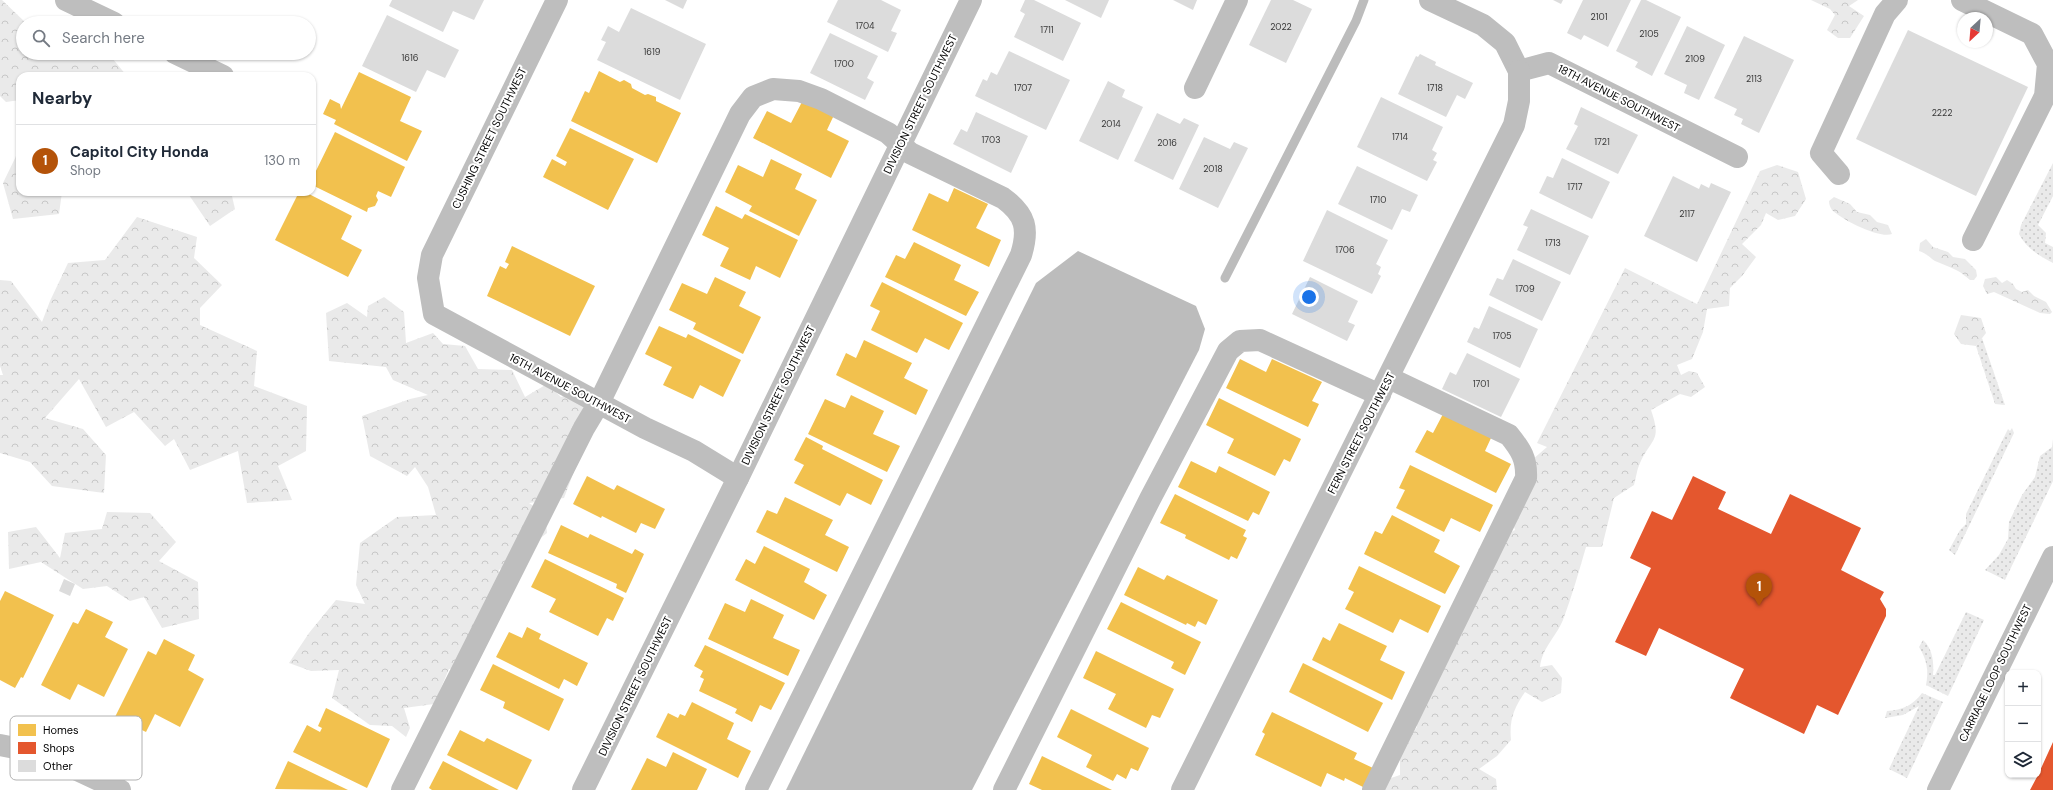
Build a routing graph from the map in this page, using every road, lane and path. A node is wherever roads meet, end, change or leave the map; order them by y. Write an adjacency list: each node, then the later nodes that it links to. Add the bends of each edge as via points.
1 (66, 0): 8 (street)
2 (557, 0): 17 (street, CUSHING STREET SOUTHWEST, via 432,254)
3 (972, 0): 13 (street, DIVISION STREET SOUTHWEST)
4 (1237, 0): 12 (street)
5 (1430, 0): 10 (street, via 1483,25 1505,43)
6 (1897, 0): 15 (street, via 1885,14 1821,152)
7 (1962, 0): 16 (street, via 2032,34 2048,64 2045,96)
8 (99, 16)
9 (190, 60): 11 (street)
10 (1519, 71): 14 (street, 18TH AVENUE SOUTHWEST, via 1549,63); 18 (street, FERN STREET SOUTHWEST, via 1519,101 1514,125)
11 (214, 72)
12 (1195, 88)
13 (900, 144): 19 (street, via 888,133 799,91 773,89 753,97 740,114); 20 (street, DIVISION STREET SOUTHWEST); 29 (street, via 910,153 1003,198 1017,208 1024,223 1025,240 1014,270)
14 (1737, 157)
15 (1839, 174)
16 (1973, 240)
17 (428, 278): 19 (street, 16TH AVENUE SOUTHWEST, via 434,314)
18 (1385, 386): 25 (street, FERN STREET SOUTHWEST); 30 (street, via 1260,340 1240,341 1228,351); 31 (street, via 1509,435 1520,448 1527,465 1526,478)
19 (599, 403): 20 (street, 16TH AVENUE SOUTHWEST, via 694,451); 27 (street, via 584,428)
20 (738, 478): 28 (street, DIVISION STREET SOUTHWEST)
21 (2053, 557): 32 (street, CARRIAGE LOOP SOUTHWEST)
22 (0, 746): 23 (street)
23 (10, 748)
24 (99, 780): 26 (street)
25 (1190, 787)
26 (120, 790)
27 (402, 790)
28 (583, 790)
29 (756, 790)
30 (1004, 790)
31 (1373, 790)
32 (1938, 790)

